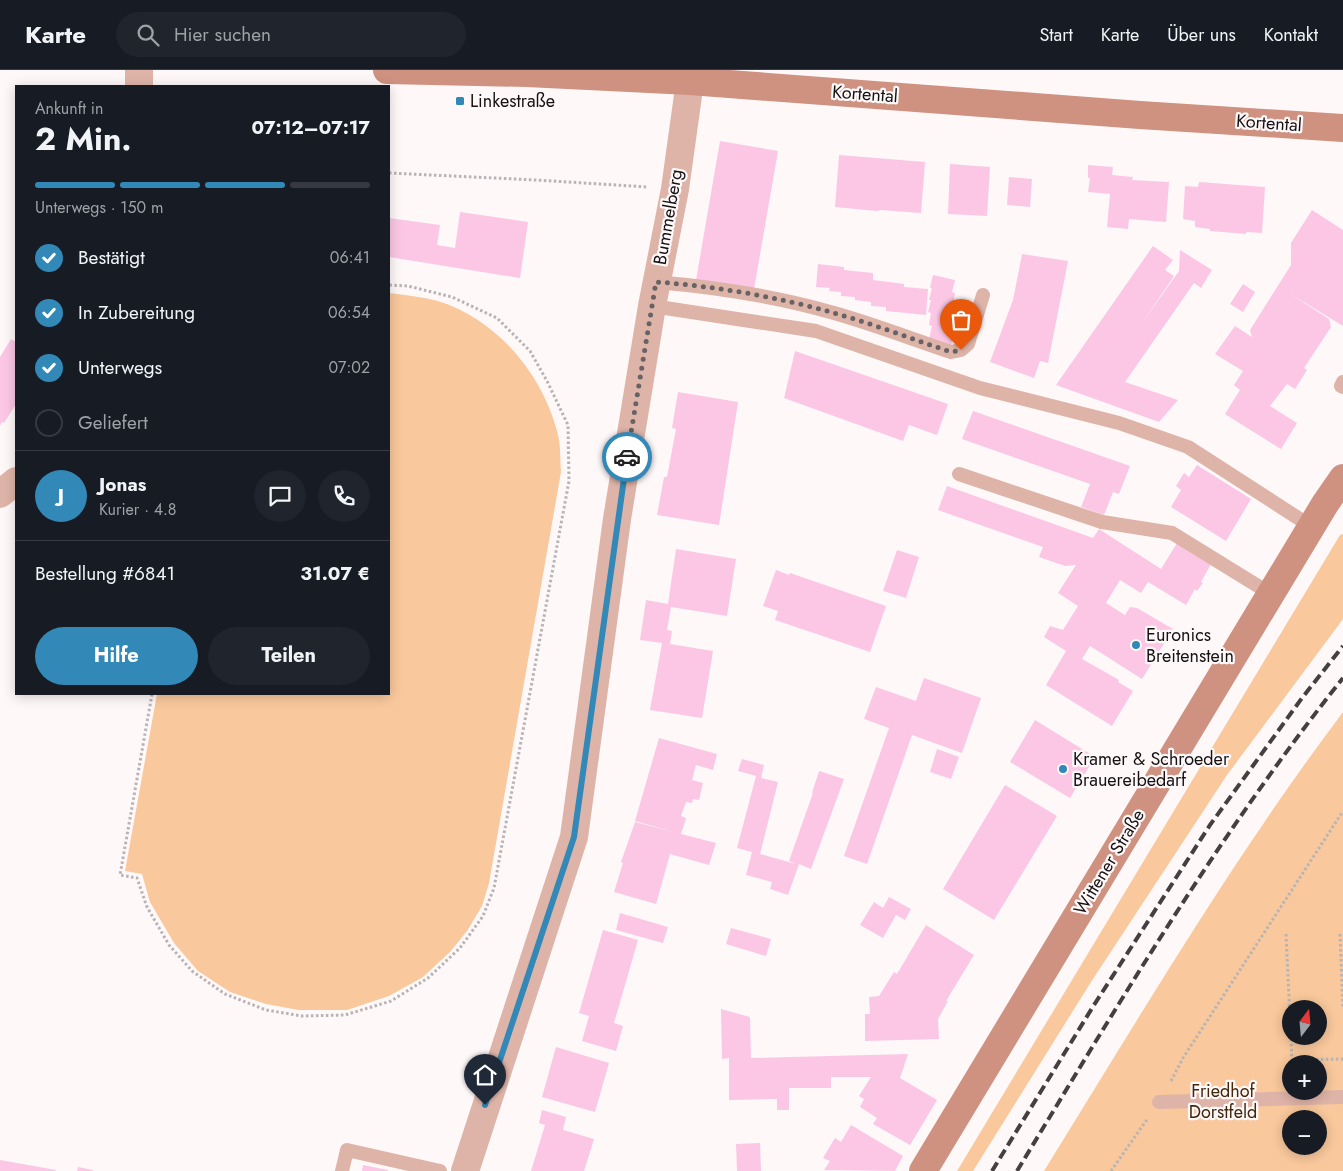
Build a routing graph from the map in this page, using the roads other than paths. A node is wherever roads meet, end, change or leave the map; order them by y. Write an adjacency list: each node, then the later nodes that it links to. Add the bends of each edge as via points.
1 (139, 70): 4 (street)
2 (388, 70): 3 (street, Kortental)
3 (690, 81): 5 (street, Kortental); 6 (street, Bummelberg, via 675,189)
4 (139, 85)
5 (1343, 128)
6 (654, 294): 7 (lane, via 773,298 835,313 951,352 968,344); 14 (lane, via 816,331 980,388 1120,423 1188,447); 20 (street, Bummelberg, via 617,519 574,837)
7 (984, 296)
8 (1343, 382): 9 (lane)
9 (1343, 387)
10 (959, 474): 15 (lane, via 1102,522 1172,533)
11 (1343, 478): 14 (street, Wittener Straße)
12 (15, 482): 13 (street)
13 (0, 494)
14 (1312, 527): 15 (street, Wittener Straße)
15 (1271, 594): 21 (street, Wittener Straße)
16 (1343, 1097): 17 (lane)
17 (1159, 1102)
18 (342, 1171): 19 (lane, via 347,1150)
19 (440, 1171)
20 (465, 1171)
21 (923, 1171)

